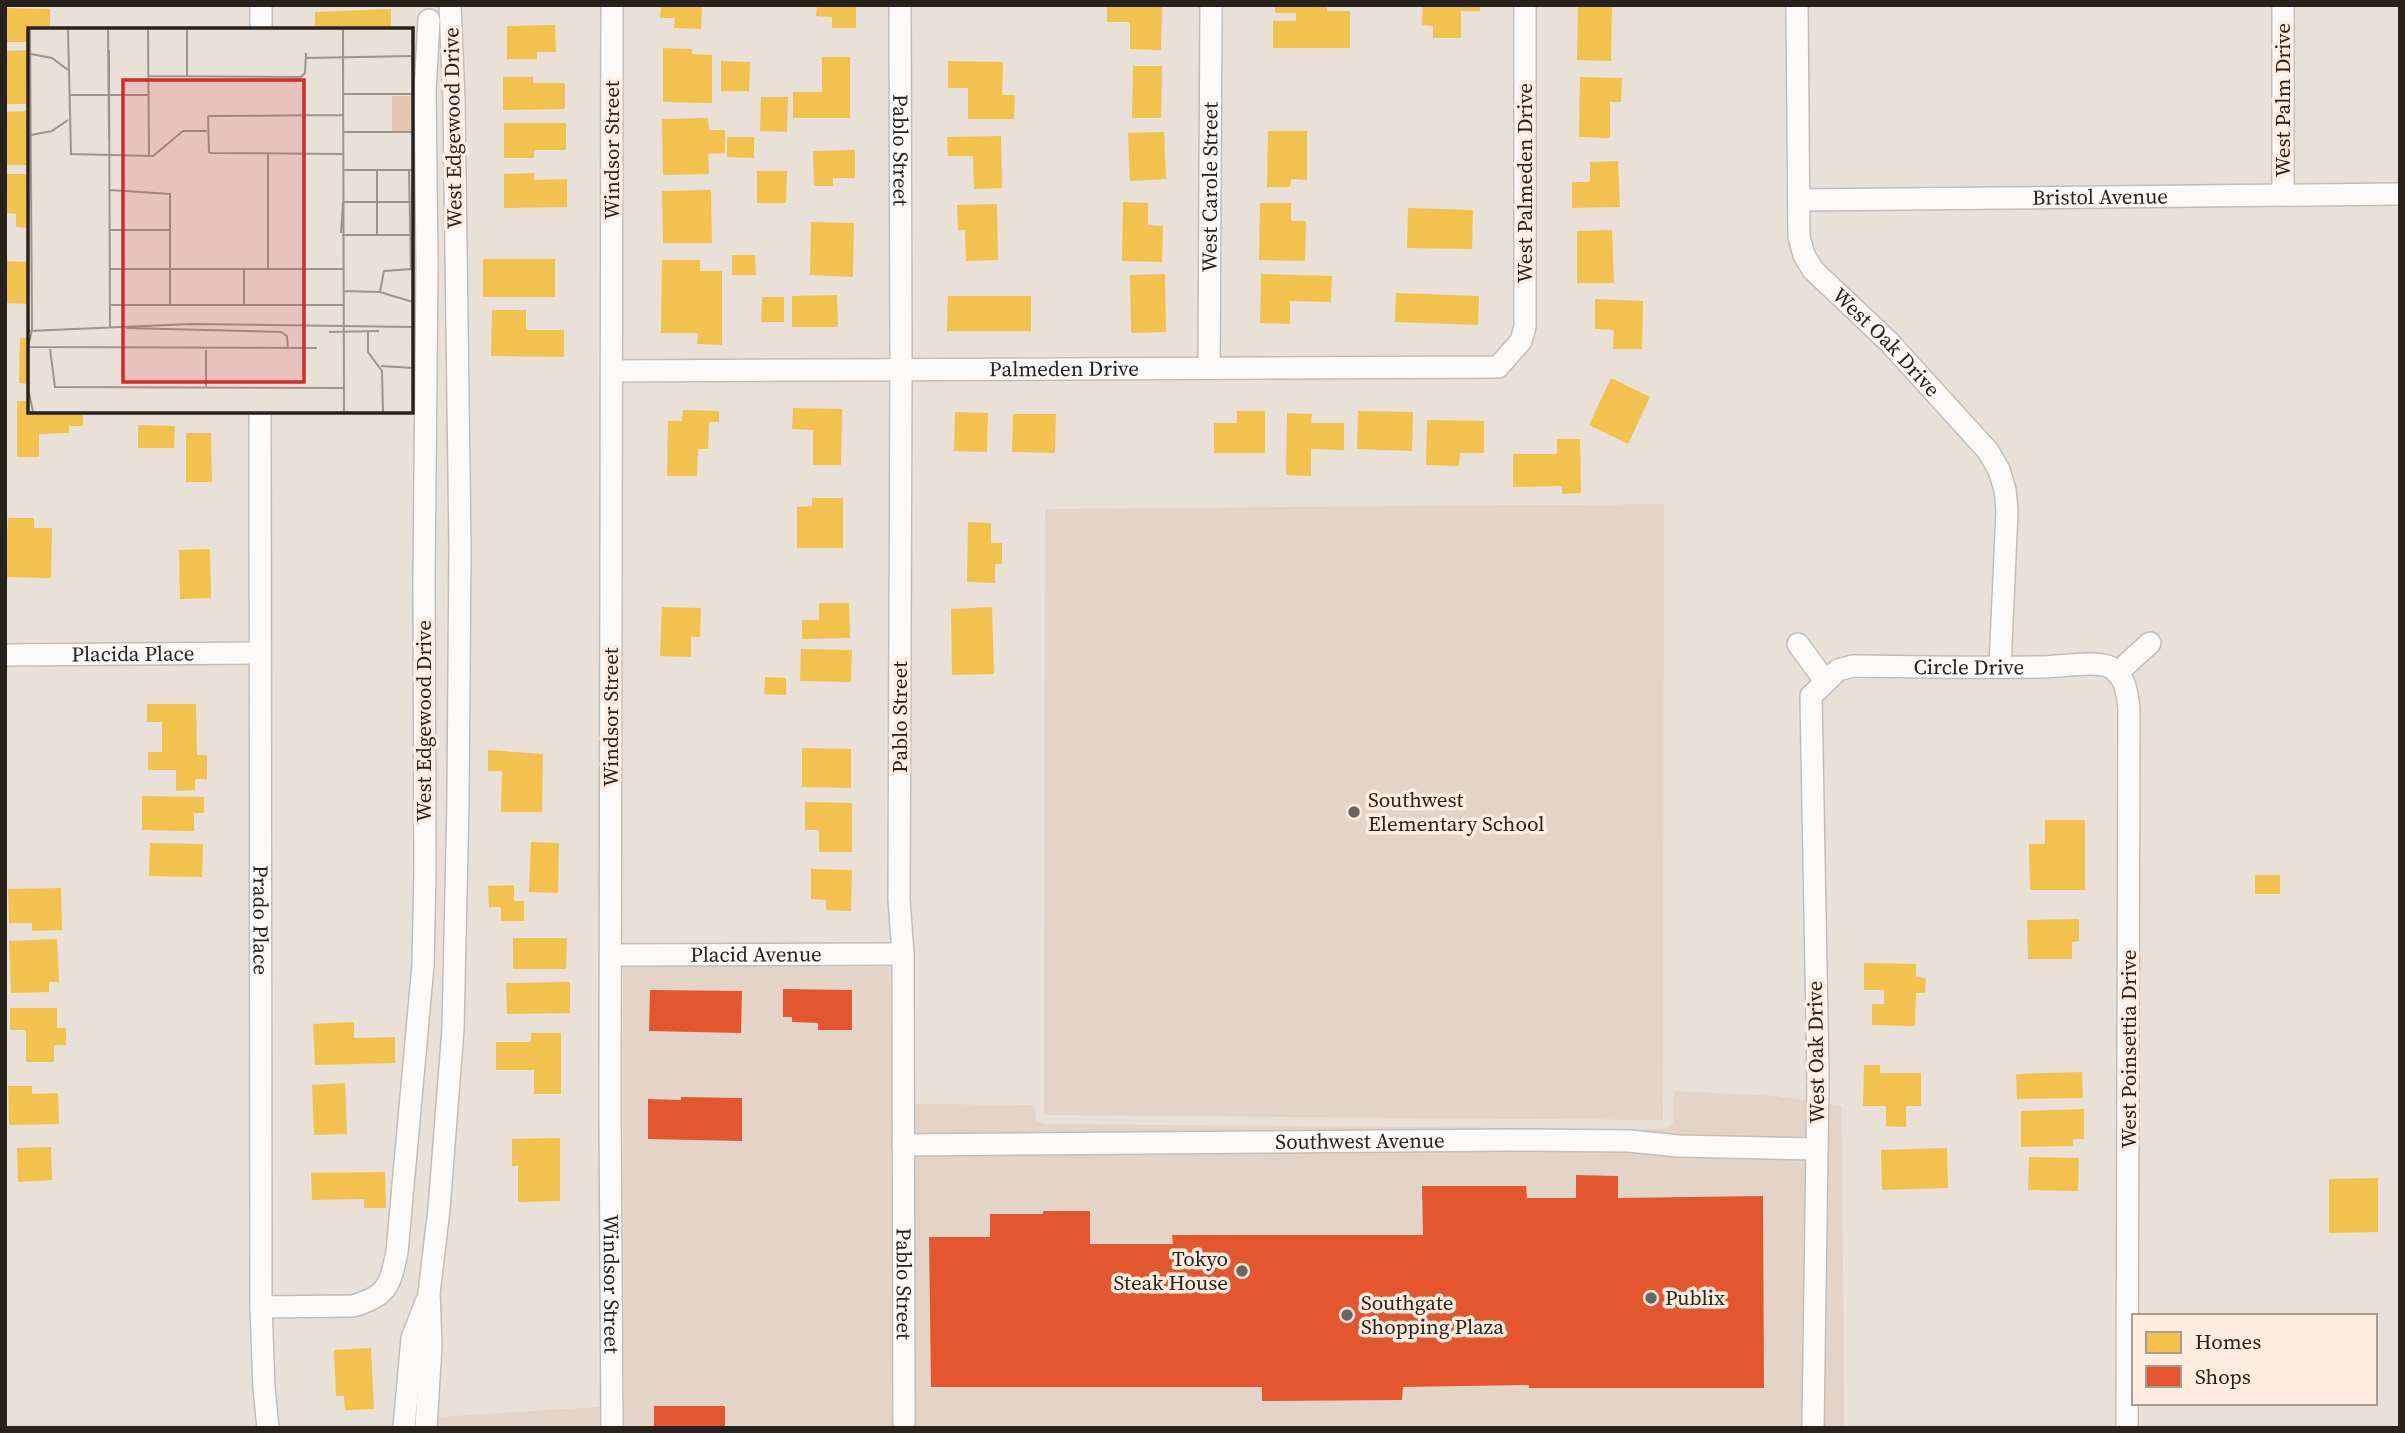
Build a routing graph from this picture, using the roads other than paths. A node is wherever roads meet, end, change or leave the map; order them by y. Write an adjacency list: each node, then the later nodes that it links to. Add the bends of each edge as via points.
1 (261, 5): 10 (street)
2 (450, 5): 14 (street, West Edgewood Drive)
3 (612, 5): 18 (street, Windsor Street)
4 (900, 5): 17 (street, Pablo Street)
5 (1211, 5): 16 (street, West Carole Street)
6 (1525, 5): 15 (street, West Palmeden Drive, via 1525,327)
7 (1797, 5): 13 (street, West Oak Drive)
8 (2283, 5): 12 (street, West Palm Drive)
9 (428, 13): 14 (street, West Edgewood Drive); 32 (street, West Edgewood Drive, via 424,912 397,1252 391,1281 381,1295 368,1302)
10 (261, 28)
11 (2400, 194): 12 (street, Bristol Avenue)
12 (2283, 195): 13 (street, Bristol Avenue)
13 (1799, 200): 24 (street, West Oak Drive, via 1799,237 1813,270 1925,380 1988,450 1999,470 2007,511)
14 (456, 250): 31 (street, West Edgewood Drive, via 460,547 453,1002)
15 (1510, 355): 16 (street, Palmeden Drive, via 1498,367 1473,368)
16 (1209, 367): 17 (street, Palmeden Drive)
17 (901, 369): 18 (street, Palmeden Drive); 27 (street, Pablo Street, via 899,899)
18 (612, 371): 28 (street, Windsor Street)
19 (260, 413): 22 (street, Prado Place)
20 (2150, 643): 25 (street)
21 (1798, 644): 26 (street)
22 (260, 653): 23 (street, Placida Place); 32 (street, Prado Place)
23 (5, 656)
24 (2000, 667): 25 (street, Circle Drive, via 2092,665 2108,666); 26 (street, Circle Drive, via 1853,666 1838,670)
25 (2117, 673): 39 (street, West Poinsettia Drive, via 2127,689 2129,709)
26 (1825, 681): 30 (street, West Oak Drive, via 1811,695 1810,722)
27 (903, 954): 28 (street, Placid Avenue); 29 (street, Pablo Street)
28 (611, 955): 36 (street, Windsor Street)
29 (903, 1145): 30 (street, Southwest Avenue, via 1617,1141); 37 (street, Pablo Street)
30 (1817, 1149): 38 (street, West Oak Drive)
31 (429, 1293): 34 (street, West Edgewood Drive, via 412,1338); 35 (street, West Edgewood Drive, via 431,1345)
32 (261, 1307): 33 (street, Prado Place)
33 (268, 1428)
34 (404, 1428)
35 (425, 1428)
36 (612, 1428)
37 (904, 1428)
38 (1813, 1428)
39 (2127, 1428)

